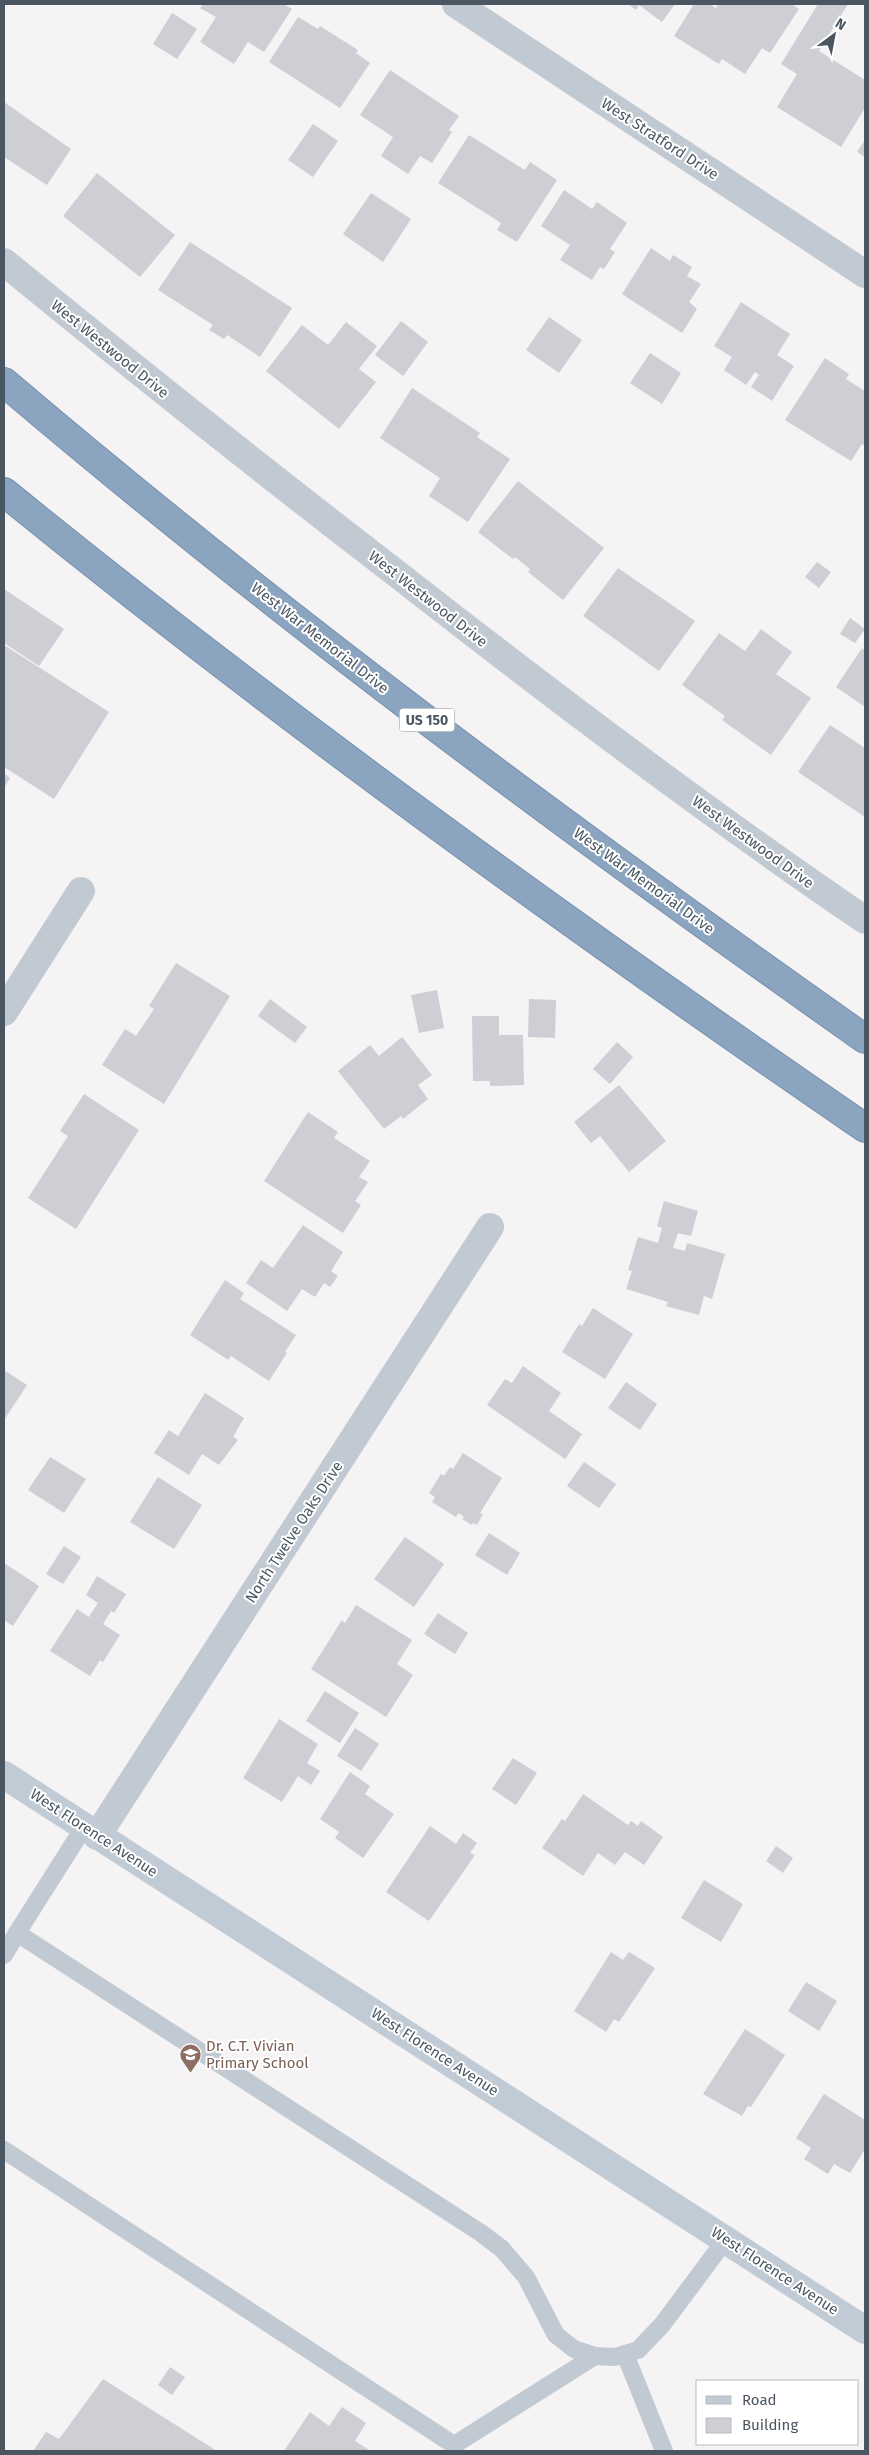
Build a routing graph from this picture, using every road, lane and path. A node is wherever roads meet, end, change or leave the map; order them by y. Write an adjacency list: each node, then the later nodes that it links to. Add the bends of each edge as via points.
1 (456, 4): 3 (street, West Stratford Drive)
2 (4, 262): 7 (street, West Westwood Drive, via 171,399 509,662 628,752)
3 (865, 274)
4 (4, 382): 9 (highway, West War Memorial Drive / US 150, via 187,533 406,705 710,930)
5 (4, 492): 10 (highway, via 106,574 405,801)
6 (81, 891): 8 (street)
7 (865, 920)
8 (4, 1012)
9 (865, 1039)
10 (865, 1128)
11 (490, 1227): 13 (street, North Twelve Oaks Drive)
12 (4, 1775): 13 (street, West Florence Avenue)
13 (91, 1832): 14 (lane); 17 (street, West Florence Avenue)
14 (17, 1933): 15 (lane); 20 (lane, via 481,2233 502,2249 526,2277 556,2335 574,2349)
15 (4, 1955)
16 (4, 2150): 21 (lane)
17 (726, 2238): 18 (street, West Florence Avenue); 19 (lane, via 662,2325 638,2350)
18 (865, 2330)
19 (625, 2354): 20 (lane); 22 (lane)
20 (595, 2356): 21 (lane)
21 (456, 2448)
22 (664, 2451)

